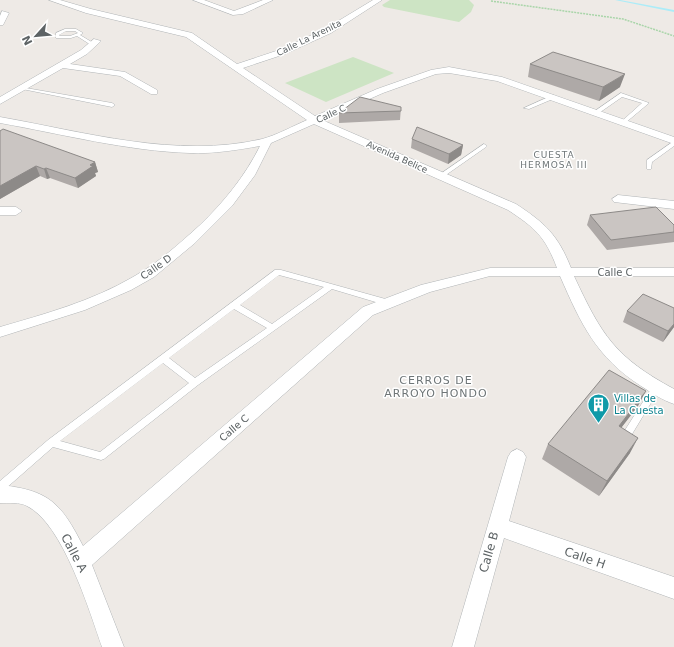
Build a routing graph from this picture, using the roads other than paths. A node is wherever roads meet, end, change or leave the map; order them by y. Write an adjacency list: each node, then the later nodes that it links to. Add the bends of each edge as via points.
1 (53, 0): 10 (street, Avenida Belice, via 189,35)
2 (197, 0): 3 (street, via 237,13)
3 (269, 0)
4 (378, 0): 10 (street, Calle La Arenita, via 328,31 282,52)
5 (4, 13): 6 (street)
6 (0, 23)
7 (78, 35): 7 (lane, via 80,32 73,30 62,31 57,35 63,38); 8 (lane)
8 (95, 42): 9 (street)
9 (62, 65): 11 (street); 12 (street, via 122,74)
10 (236, 67): 19 (street, Avenida Belice)
11 (22, 88): 14 (street); 15 (lane)
12 (154, 92)
13 (553, 97): 16 (lane); 17 (street, Calle C); 19 (street, Calle C, via 464,71 441,70 380,91)
14 (0, 101)
15 (112, 105)
16 (527, 108)
17 (597, 112): 20 (street, Calle C); 20 (lane, via 622,95 646,103)
18 (0, 120): 21 (street, Calle C)
19 (316, 121): 23 (street, Calle C); 27 (street, Avenida Belice)
20 (624, 122): 24 (street, Calle C)
21 (18, 123): 22 (street); 23 (street, Calle C, via 151,147 191,150 230,148)
22 (6, 130)
23 (268, 141): 38 (street, Calle D, via 258,163 235,196 192,240 164,263 127,287 75,310)
24 (674, 142): 26 (lane, via 650,161)
25 (484, 146): 27 (lane)
26 (650, 168)
27 (441, 176): 32 (street, Avenida Belice, via 512,207 531,219 555,245)
28 (618, 199): 29 (street)
29 (674, 205)
30 (0, 211): 31 (street)
31 (16, 211)
32 (566, 272): 33 (street, Calle C); 35 (street, Calle C, via 490,272 426,288); 41 (street, Avenida Belice, via 598,338 618,359)
33 (674, 272)
34 (330, 287): 35 (lane); 36 (lane, via 278,272); 37 (lane)
35 (389, 303): 49 (street, Calle C, via 368,311)
36 (234, 305): 37 (lane); 39 (lane)
37 (273, 328): 40 (lane)
38 (0, 332)
39 (164, 358): 40 (lane); 44 (lane)
40 (195, 383): 44 (lane, via 101,456)
41 (656, 388): 42 (street, Avenida Belice); 43 (lane)
42 (674, 397)
43 (623, 442)
44 (52, 443): 46 (lane)
45 (517, 457): 48 (street, Calle B)
46 (0, 488)
47 (0, 494): 49 (street, Calle A, via 33,499 50,512)
48 (497, 526): 50 (street, Calle H); 52 (street, Calle B)
49 (81, 561): 51 (street, Calle A)
50 (674, 588)
51 (113, 647)
52 (463, 647)

